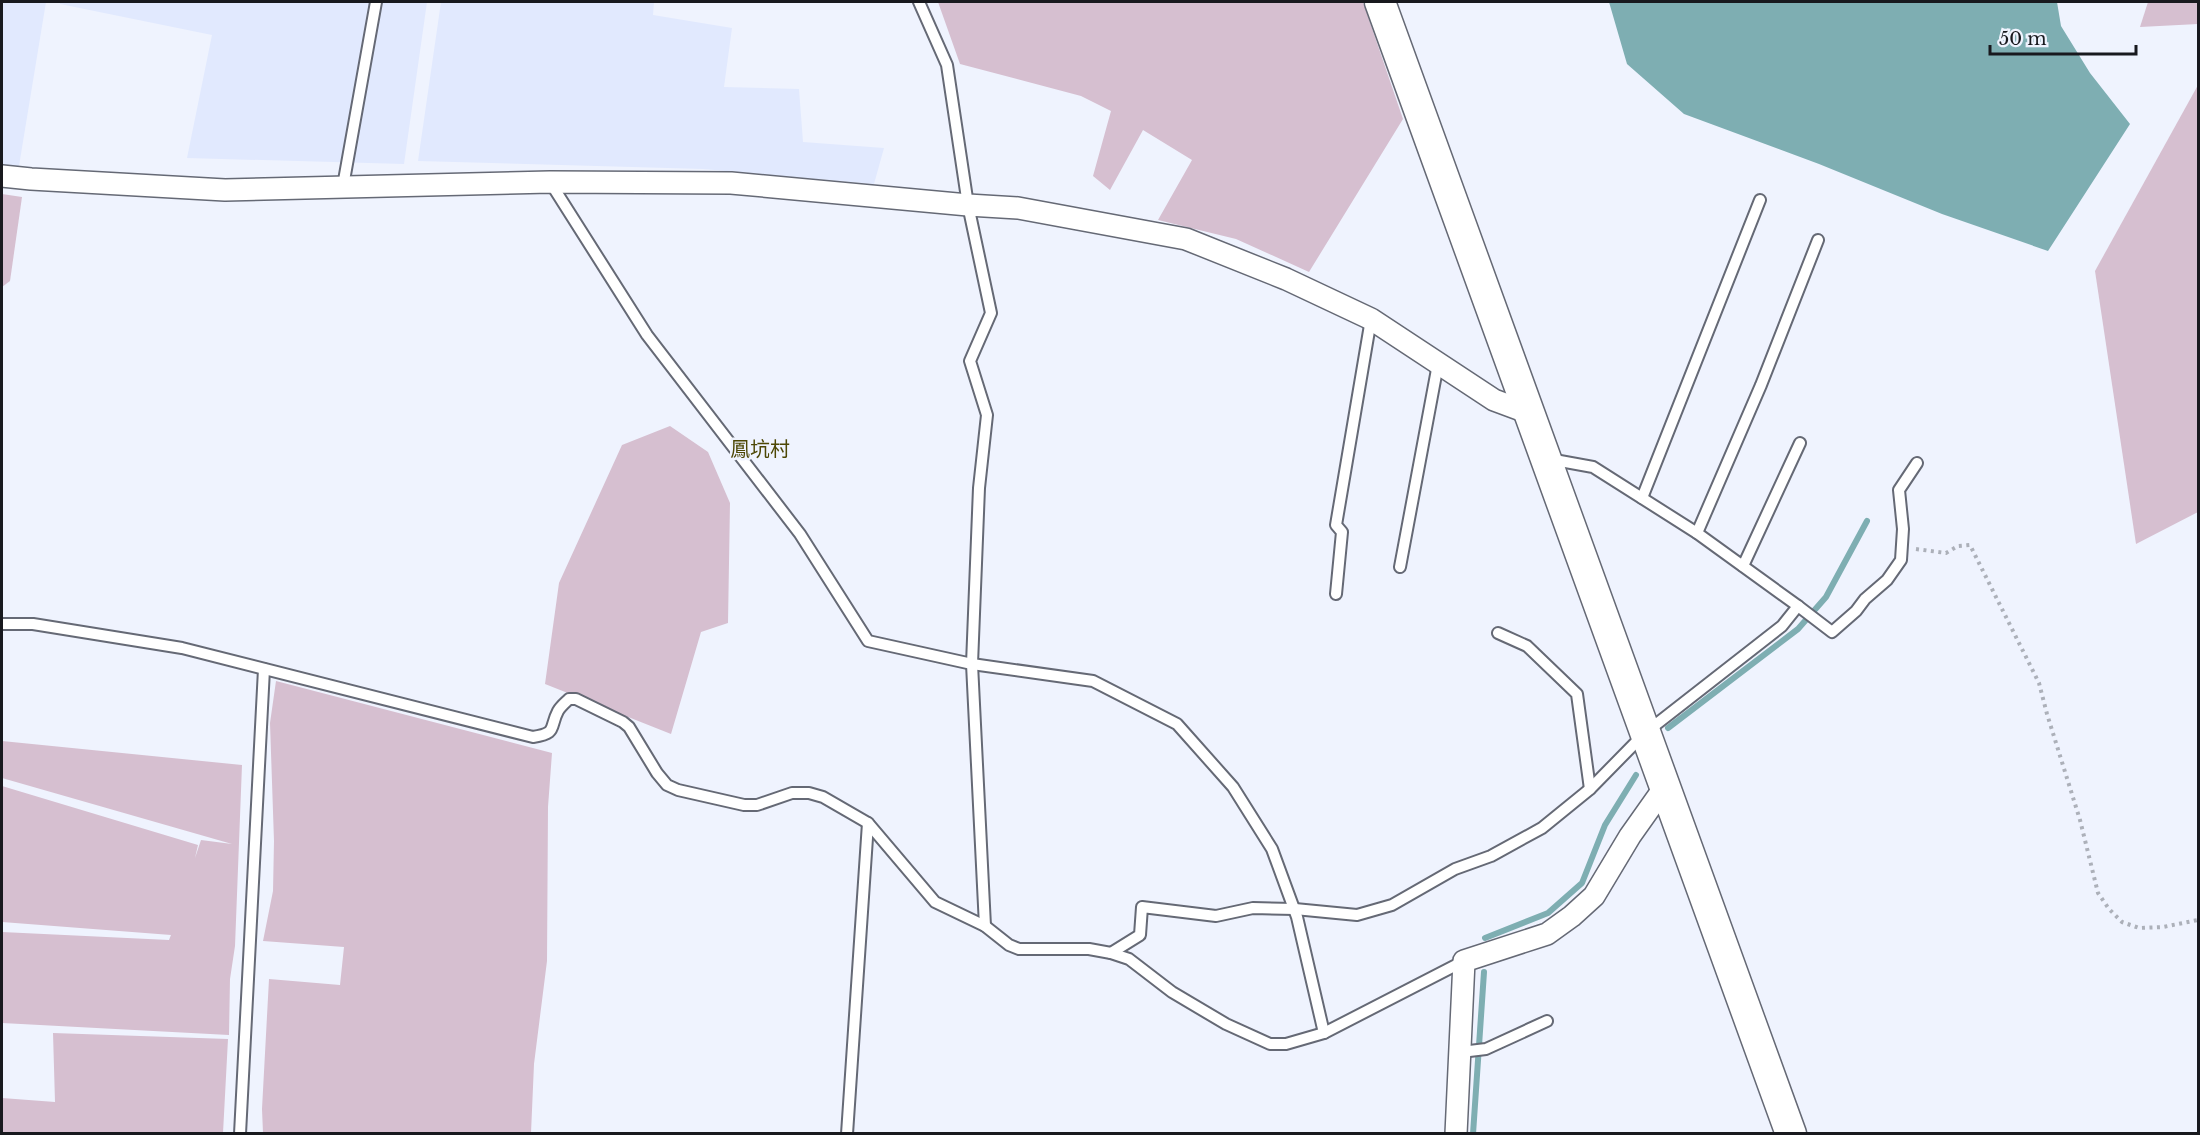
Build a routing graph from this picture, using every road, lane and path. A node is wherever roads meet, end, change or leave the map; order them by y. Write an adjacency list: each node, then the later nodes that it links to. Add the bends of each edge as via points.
1 (376, 2): 6 (lane)
2 (919, 2): 8 (lane, via 947,65)
3 (1380, 2): 12 (street)
4 (2, 176): 6 (street, via 225,190)
5 (550, 182): 6 (street); 8 (street, via 731,183); 25 (lane, via 647,335 800,534 868,641)
6 (343, 186)
7 (1760, 200): 16 (lane)
8 (968, 206): 10 (street, via 1018,208 1186,239); 25 (lane, via 991,313 970,361 987,415 979,488)
9 (1818, 240): 17 (lane)
10 (1371, 319): 11 (street); 21 (lane, via 1336,525 1342,532)
11 (1438, 364): 12 (street, via 1494,400); 20 (lane)
12 (1529, 413): 14 (street)
13 (1800, 443): 19 (lane)
14 (1546, 459): 16 (lane, via 1593,467); 27 (street)
15 (1917, 463): 18 (lane, via 1899,490)
16 (1642, 498): 17 (lane)
17 (1697, 532): 19 (lane)
18 (1902, 545): 22 (lane, via 1901,560 1887,580 1832,632); 32 (path, via 1946,553 1970,545 2039,683 2098,893 2109,909 2122,922 2139,928)
19 (1743, 566): 22 (lane)
20 (1400, 567)
21 (1336, 594)
22 (1798, 606): 27 (lane, via 1782,626)
23 (2, 624): 26 (lane, via 33,624 182,648)
24 (1498, 633): 29 (lane, via 1527,646 1578,694)
25 (972, 663): 31 (lane, via 1093,681 1178,724 1233,787 1272,849); 33 (lane)
26 (264, 669): 30 (lane, via 533,737 554,728 559,708 569,699 576,699 623,722 657,773 667,785 678,790 744,806 792,793 809,793); 39 (lane)
27 (1645, 733): 28 (street); 29 (lane)
28 (1664, 788): 35 (street, via 1594,896 1572,916 1547,934); 42 (street)
29 (1590, 789): 31 (lane, via 1542,828 1392,904 1357,915)
30 (868, 823): 33 (lane, via 935,902); 40 (lane)
31 (1295, 909): 34 (lane, via 1253,908 1216,916 1142,907 1140,935); 37 (lane)
32 (2199, 920)
33 (985, 926): 34 (lane, via 1018,949 1089,949)
34 (1111, 953): 37 (lane, via 1129,959 1172,992 1226,1024 1270,1044 1286,1044)
35 (1464, 961): 37 (lane); 38 (street)
36 (1547, 1021): 38 (lane, via 1486,1049)
37 (1324, 1033)
38 (1461, 1052): 41 (street)
39 (240, 1134)
40 (847, 1134)
41 (1456, 1134)
42 (1791, 1134)

